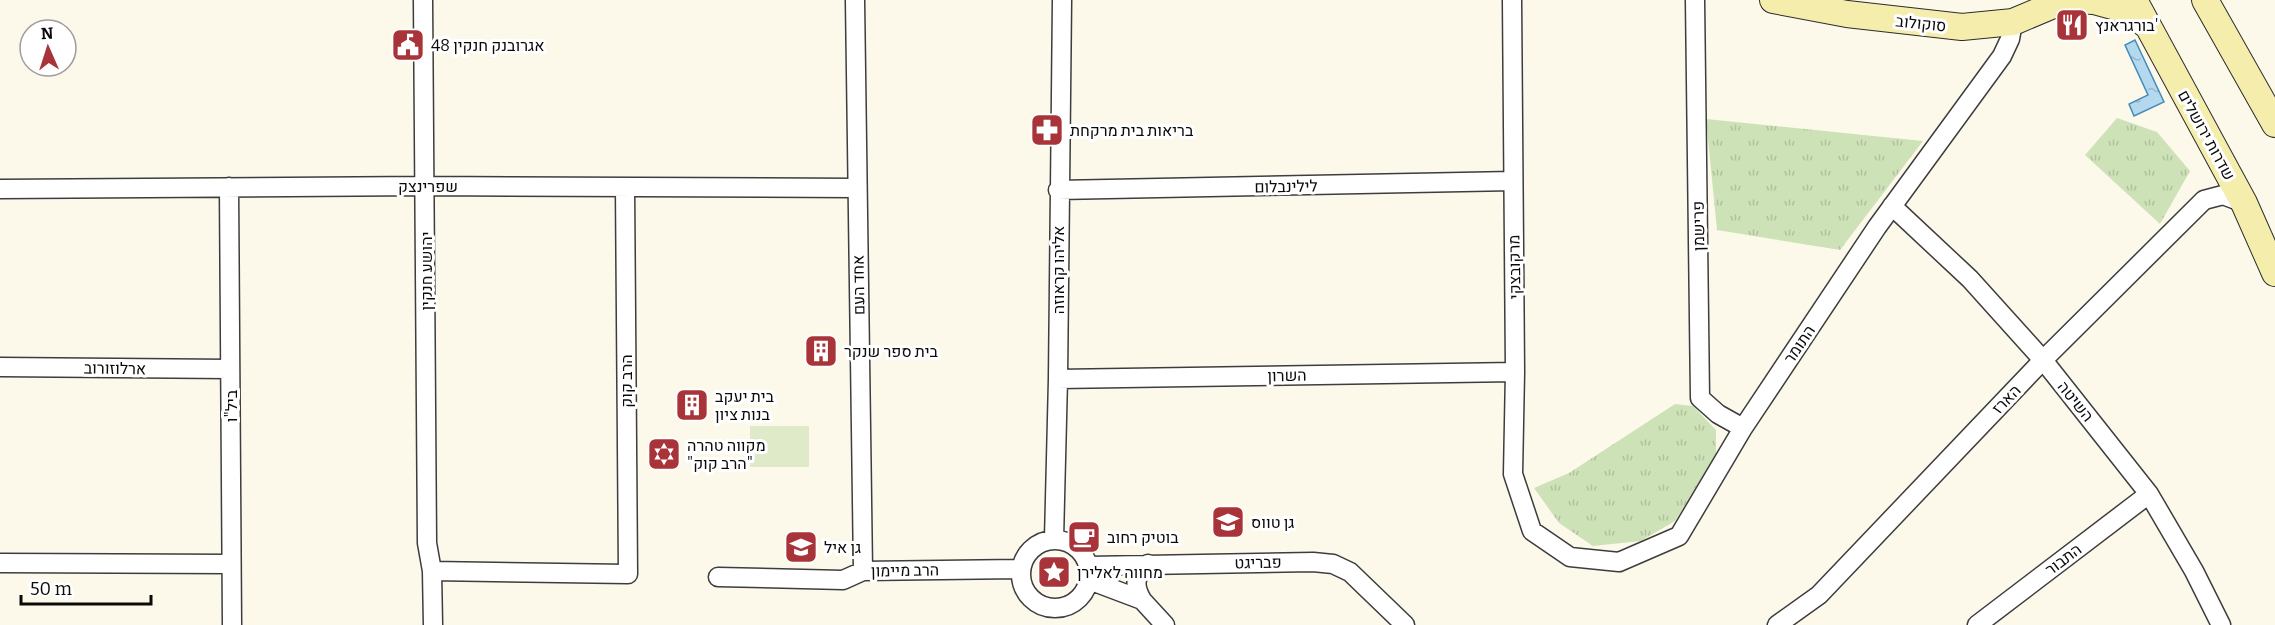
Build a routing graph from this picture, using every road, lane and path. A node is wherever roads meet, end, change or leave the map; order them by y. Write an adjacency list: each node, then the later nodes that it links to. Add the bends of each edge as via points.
1 (423, 0): 14 (street, יהושע חנקין)
2 (855, 0): 17 (street, אחד העם)
3 (1062, 0): 19 (street, אליהו קראוזה)
4 (1512, 0): 13 (street, מרקובצקי)
5 (1695, 0): 28 (street, פרישמן, via 1700,398)
6 (1773, 0): 10 (main road, סוקולוב, via 1847,14 1962,27)
7 (2065, 0): 10 (main road, סוקולוב); 11 (main road, via 2094,1 2127,10)
8 (2134, 0): 11 (main road, שדרות ירושלים)
9 (2205, 0): 12 (main road)
10 (2013, 22): 21 (street, התומר, via 2002,56)
11 (2149, 27): 20 (main road, שדרות ירושלים)
12 (2275, 124)
13 (1513, 181): 19 (street, לילינבלום); 26 (street, מרקובצקי)
14 (425, 186): 15 (street, שפרינצק); 16 (street, שפרינצק); 32 (street, יהושע חנקין)
15 (230, 187): 18 (street, שפרינצק); 25 (street, ביל"ו)
16 (625, 187): 17 (street, שפרינצק); 37 (street, הרב קוק, via 628,574)
17 (856, 188): 38 (street, אחד העם)
18 (0, 189)
19 (1058, 190): 27 (street, אליהו קראוזה)
20 (2244, 203): 22 (main road, שדרות ירושלים); 23 (street, הארז, via 2223,195 2204,200)
21 (1892, 207): 23 (street, השיטה, via 1970,279); 28 (street, התומר)
22 (2275, 273)
23 (2043, 360): 29 (street, השיטה); 48 (street, הארז, via 1819,595)
24 (0, 367): 25 (street, ארלוזורוב)
25 (230, 369): 34 (street, ביל"ו)
26 (1515, 372): 27 (street, השרון); 30 (street, מרקובצקי, via 1513,474)
27 (1058, 379): 31 (street, אליהו קראוזה)
28 (1743, 428): 30 (street, התומר, via 1679,536 1619,562 1570,557)
29 (2149, 494): 49 (street, התבור); 50 (street, השיטה)
30 (1532, 531)
31 (1054, 539): 36 (street, via 1032,548); 39 (street, via 1076,547 1084,555)
32 (427, 543): 37 (street, יהושע חנקין); 44 (street, יהושע חנקין, via 421,572)
33 (0, 563): 34 (street)
34 (231, 564): 43 (street, ביל"ו)
35 (1148, 564): 39 (street, פבריגט); 41 (street, via 1135,579); 47 (street, פבריגט, via 1333,564 1350,572)
36 (1021, 569): 38 (street, הרב מיימון); 42 (street, via 1025,590)
37 (432, 571): 45 (street, יהושע חנקין)
38 (863, 571): 40 (street, הרב מיימון, via 843,580)
39 (1089, 573): 41 (street); 42 (street, via 1080,598)
40 (718, 577)
41 (1142, 600): 46 (street)
42 (1052, 616)
43 (232, 625)
44 (422, 625)
45 (433, 625)
46 (1165, 625)
47 (1405, 625)
48 (1777, 625)
49 (1977, 625)
50 (2221, 625)

